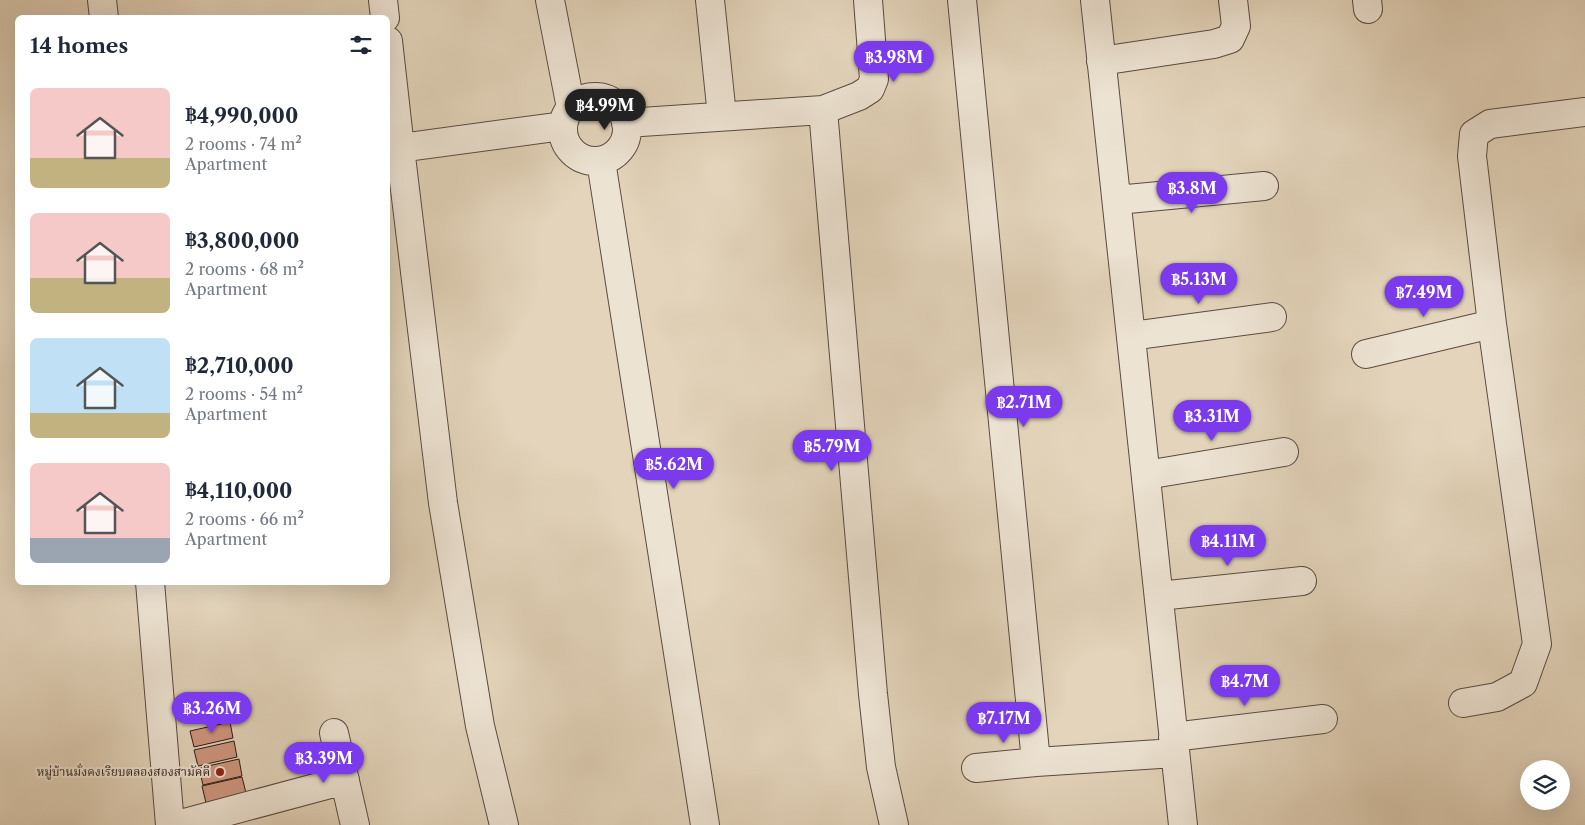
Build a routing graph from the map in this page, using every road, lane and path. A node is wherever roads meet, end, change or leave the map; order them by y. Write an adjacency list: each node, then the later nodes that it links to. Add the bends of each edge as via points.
1 (102, 0): 9 (street)
2 (383, 0): 10 (street)
3 (550, 0): 16 (street)
4 (710, 0): 15 (street)
5 (868, 0): 13 (street, via 874,79 870,90)
6 (962, 0): 35 (street)
7 (1095, 0): 12 (street)
8 (1233, 0): 12 (street, via 1236,26 1230,39)
9 (104, 15)
10 (385, 15)
11 (390, 59): 18 (street)
12 (1101, 61): 21 (street)
13 (823, 110): 15 (street); 43 (street, via 873,694 881,767)
14 (1585, 112): 23 (street, via 1490,124 1474,134 1472,156)
15 (722, 116): 17 (street)
16 (567, 117): 17 (street, via 579,102 598,98 616,106); 18 (street); 19 (street, via 564,136 568,146 582,158)
17 (626, 123): 19 (street, via 621,146 611,157)
18 (400, 148): 41 (street, via 443,503 480,726)
19 (601, 161): 42 (street)
20 (1264, 186): 21 (street)
21 (1116, 200): 24 (street)
22 (1272, 317): 24 (street)
23 (1492, 324): 25 (street); 31 (street, via 1536,644 1522,683 1497,697)
24 (1131, 336): 27 (street)
25 (1366, 354)
26 (1284, 452): 27 (street)
27 (1146, 475): 30 (street)
28 (1302, 581): 30 (street)
29 (150, 585): 38 (street)
30 (1158, 596): 34 (street)
31 (1463, 703)
32 (1322, 719): 34 (street)
33 (334, 733): 37 (street)
34 (1174, 745): 35 (street); 44 (street)
35 (1036, 762): 36 (street)
36 (976, 768)
37 (345, 780): 39 (street); 40 (street)
38 (170, 825)
39 (177, 825)
40 (355, 825)
41 (504, 825)
42 (704, 825)
43 (894, 825)
44 (1183, 825)

